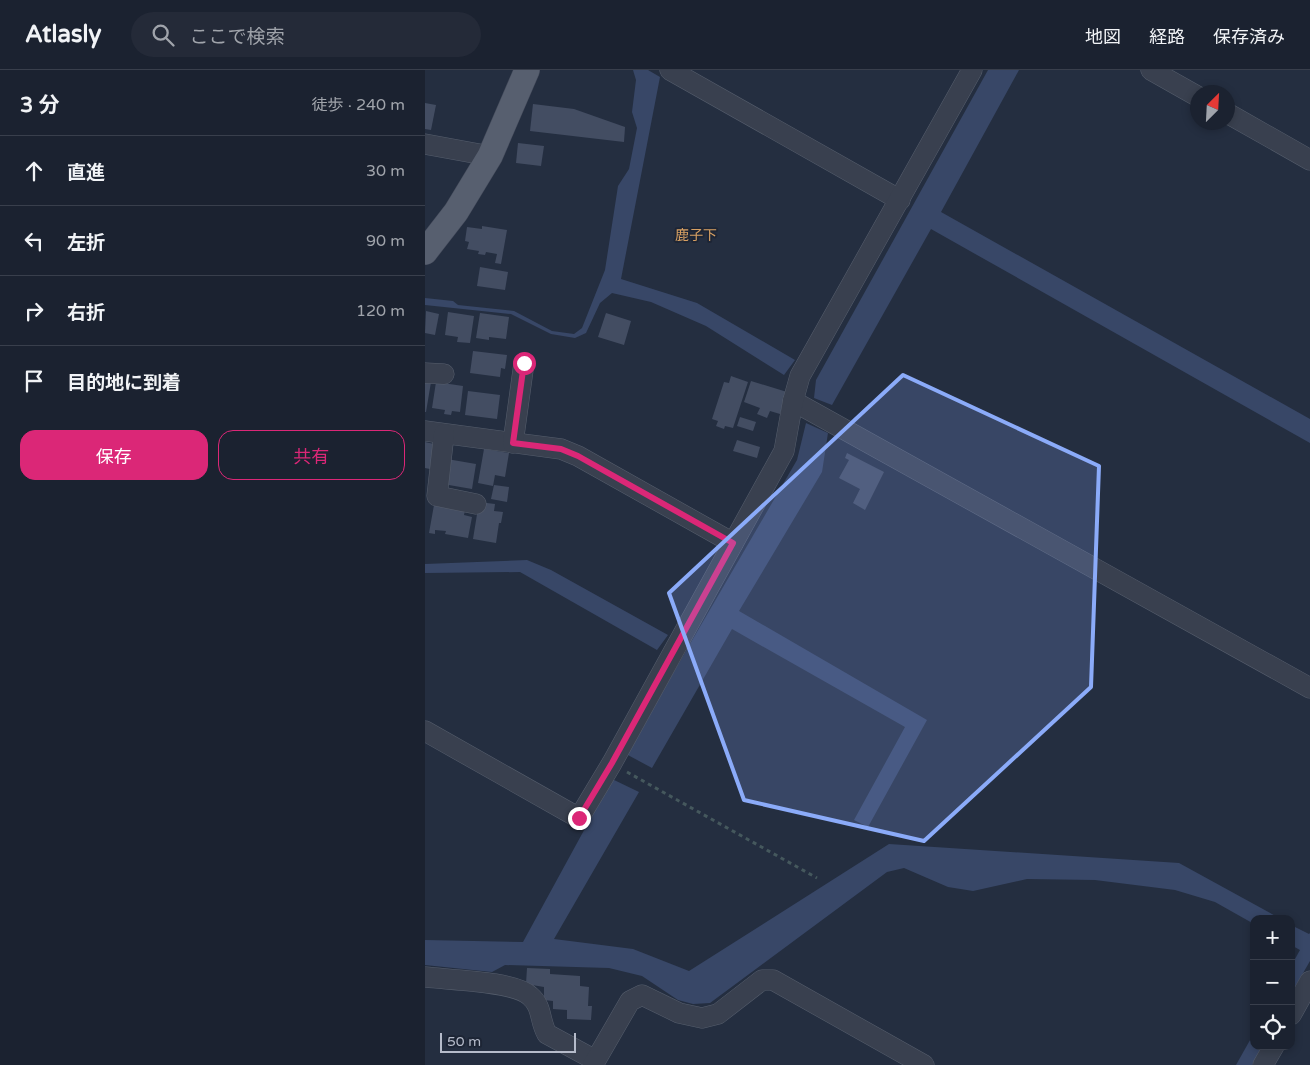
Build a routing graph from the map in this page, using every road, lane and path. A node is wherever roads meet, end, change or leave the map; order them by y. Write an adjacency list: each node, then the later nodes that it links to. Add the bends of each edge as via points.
1 (527, 70): 8 (main road)
2 (670, 70): 10 (street)
3 (972, 70): 10 (street)
4 (1151, 70): 5 (street)
5 (1190, 92)
6 (1235, 118): 9 (street)
7 (425, 144): 8 (street)
8 (490, 156): 11 (main road, via 456,212)
9 (1310, 160)
10 (900, 200): 13 (street, via 800,376)
11 (425, 252)
12 (524, 363): 15 (street)
13 (793, 401): 17 (street, via 784,451); 18 (street)
14 (435, 432): 15 (street); 16 (street, via 437,496)
15 (513, 443): 17 (street, via 561,449 578,456)
16 (476, 504)
17 (733, 543): 20 (street)
18 (1310, 688)
19 (425, 731): 20 (street, via 579,818)
20 (612, 763): 21 (path)
21 (817, 878)
22 (425, 977): 26 (street, via 511,986 530,995 541,1011 547,1034)
23 (1310, 981): 24 (street)
24 (1295, 1008)
25 (1272, 1050): 28 (street)
26 (594, 1062): 27 (street, via 630,1001 642,995 679,1013 702,1018 718,1014 762,980 773,980)
27 (924, 1065)
28 (1263, 1065)

